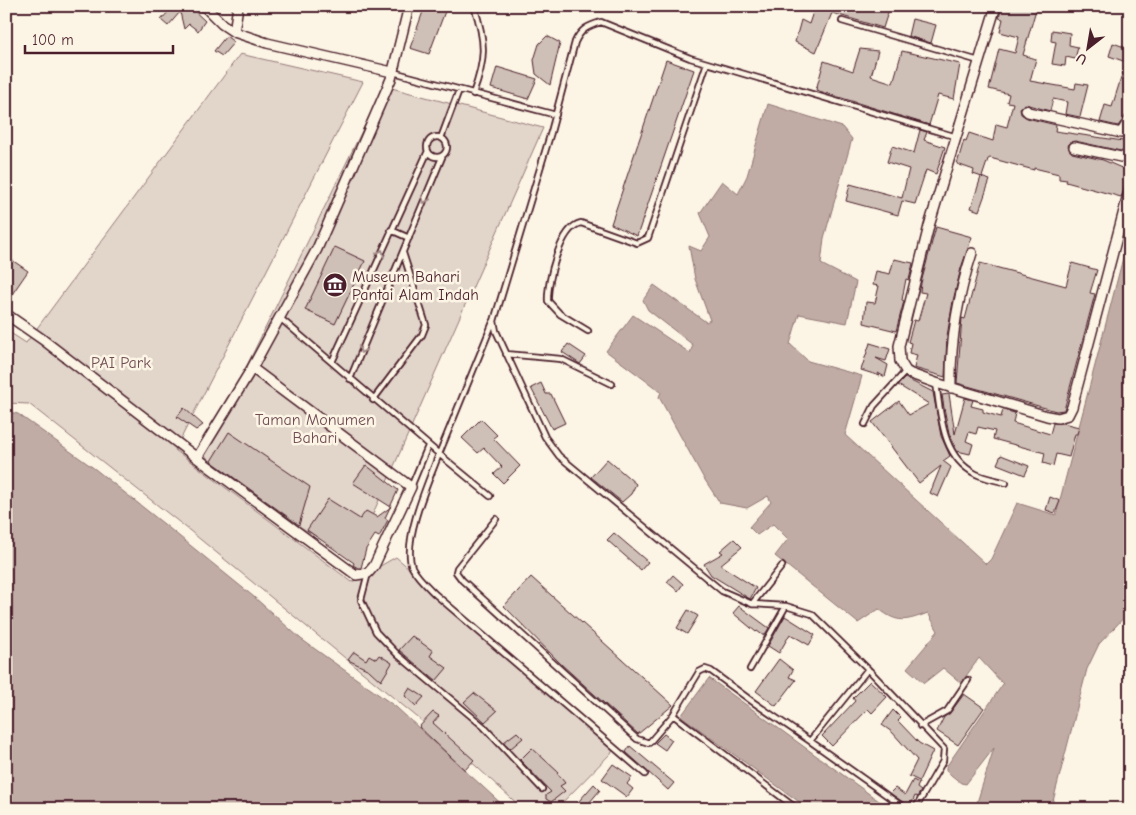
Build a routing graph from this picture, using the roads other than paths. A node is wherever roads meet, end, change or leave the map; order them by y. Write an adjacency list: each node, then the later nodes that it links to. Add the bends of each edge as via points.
1 (204, 6): 7 (street)
2 (238, 6): 7 (street)
3 (409, 6): 10 (street)
4 (474, 6): 12 (lane, via 485,55)
5 (996, 6): 8 (street)
6 (842, 21): 8 (lane)
7 (234, 32): 10 (street)
8 (979, 61): 16 (street)
9 (707, 63): 14 (lane, via 656,46 612,25 601,22 587,26 575,42); 16 (lane); 30 (lane, via 648,238 637,243 581,224 569,229 560,248 553,266 548,301 560,314)
10 (392, 72): 11 (lane); 28 (street, via 337,205)
11 (459, 90): 12 (lane); 17 (lane)
12 (472, 94): 14 (lane)
13 (1026, 110): 15 (street, via 1121,133)
14 (556, 115): 29 (lane)
15 (1130, 119)
16 (957, 137): 34 (street, via 929,226 899,346 900,361)
17 (441, 138): 19 (lane, via 432,138); 20 (lane, via 447,145)
18 (1074, 147): 21 (street)
19 (428, 151): 20 (lane, via 435,156); 23 (lane)
20 (443, 155): 24 (lane, one-way to 24)
21 (1130, 159)
22 (1130, 188): 38 (street, via 1068,415 1058,418 1047,416)
23 (391, 230): 24 (lane); 32 (lane, one-way to 23)
24 (409, 238): 25 (lane)
25 (402, 252): 35 (lane, one-way to 35); 39 (lane, via 426,325)
26 (972, 253): 38 (street, via 950,354)
27 (6, 314): 43 (street, via 50,344)
28 (280, 318): 32 (lane); 33 (street)
29 (494, 321): 31 (lane); 42 (lane)
30 (588, 331)
31 (506, 354): 36 (lane, via 561,359); 50 (lane, via 545,437 559,456 722,591)
32 (332, 362): 35 (lane)
33 (252, 368): 43 (street); 45 (street)
34 (906, 371): 37 (street); 40 (lane, via 874,406)
35 (350, 378): 39 (lane)
36 (612, 384)
37 (936, 384): 38 (street); 44 (lane, via 945,437 955,455 975,474)
38 (950, 388)
39 (374, 400): 41 (lane)
40 (864, 424)
41 (428, 446): 42 (lane); 45 (lane)
42 (438, 454): 46 (lane); 58 (lane, via 412,538 411,559 417,576)
43 (197, 458): 49 (street, via 356,575)
44 (1006, 483)
45 (411, 487): 49 (street)
46 (490, 496)
47 (496, 519): 55 (lane, via 457,568 462,580 638,739 645,743 654,740)
48 (782, 566): 50 (lane)
49 (368, 573): 59 (lane, via 362,600 369,621 380,637 484,726)
50 (752, 604): 51 (lane)
51 (786, 606): 52 (lane); 53 (lane, via 812,614)
52 (750, 669)
53 (868, 669): 56 (lane); 57 (lane)
54 (968, 680): 56 (lane, via 947,711)
55 (673, 715): 57 (lane, via 699,672 705,669); 60 (lane)
56 (920, 726): 62 (lane, via 944,749 945,755)
57 (810, 741): 61 (lane)
58 (645, 774)
59 (542, 789)
60 (797, 809)
61 (906, 809)
62 (915, 809)

